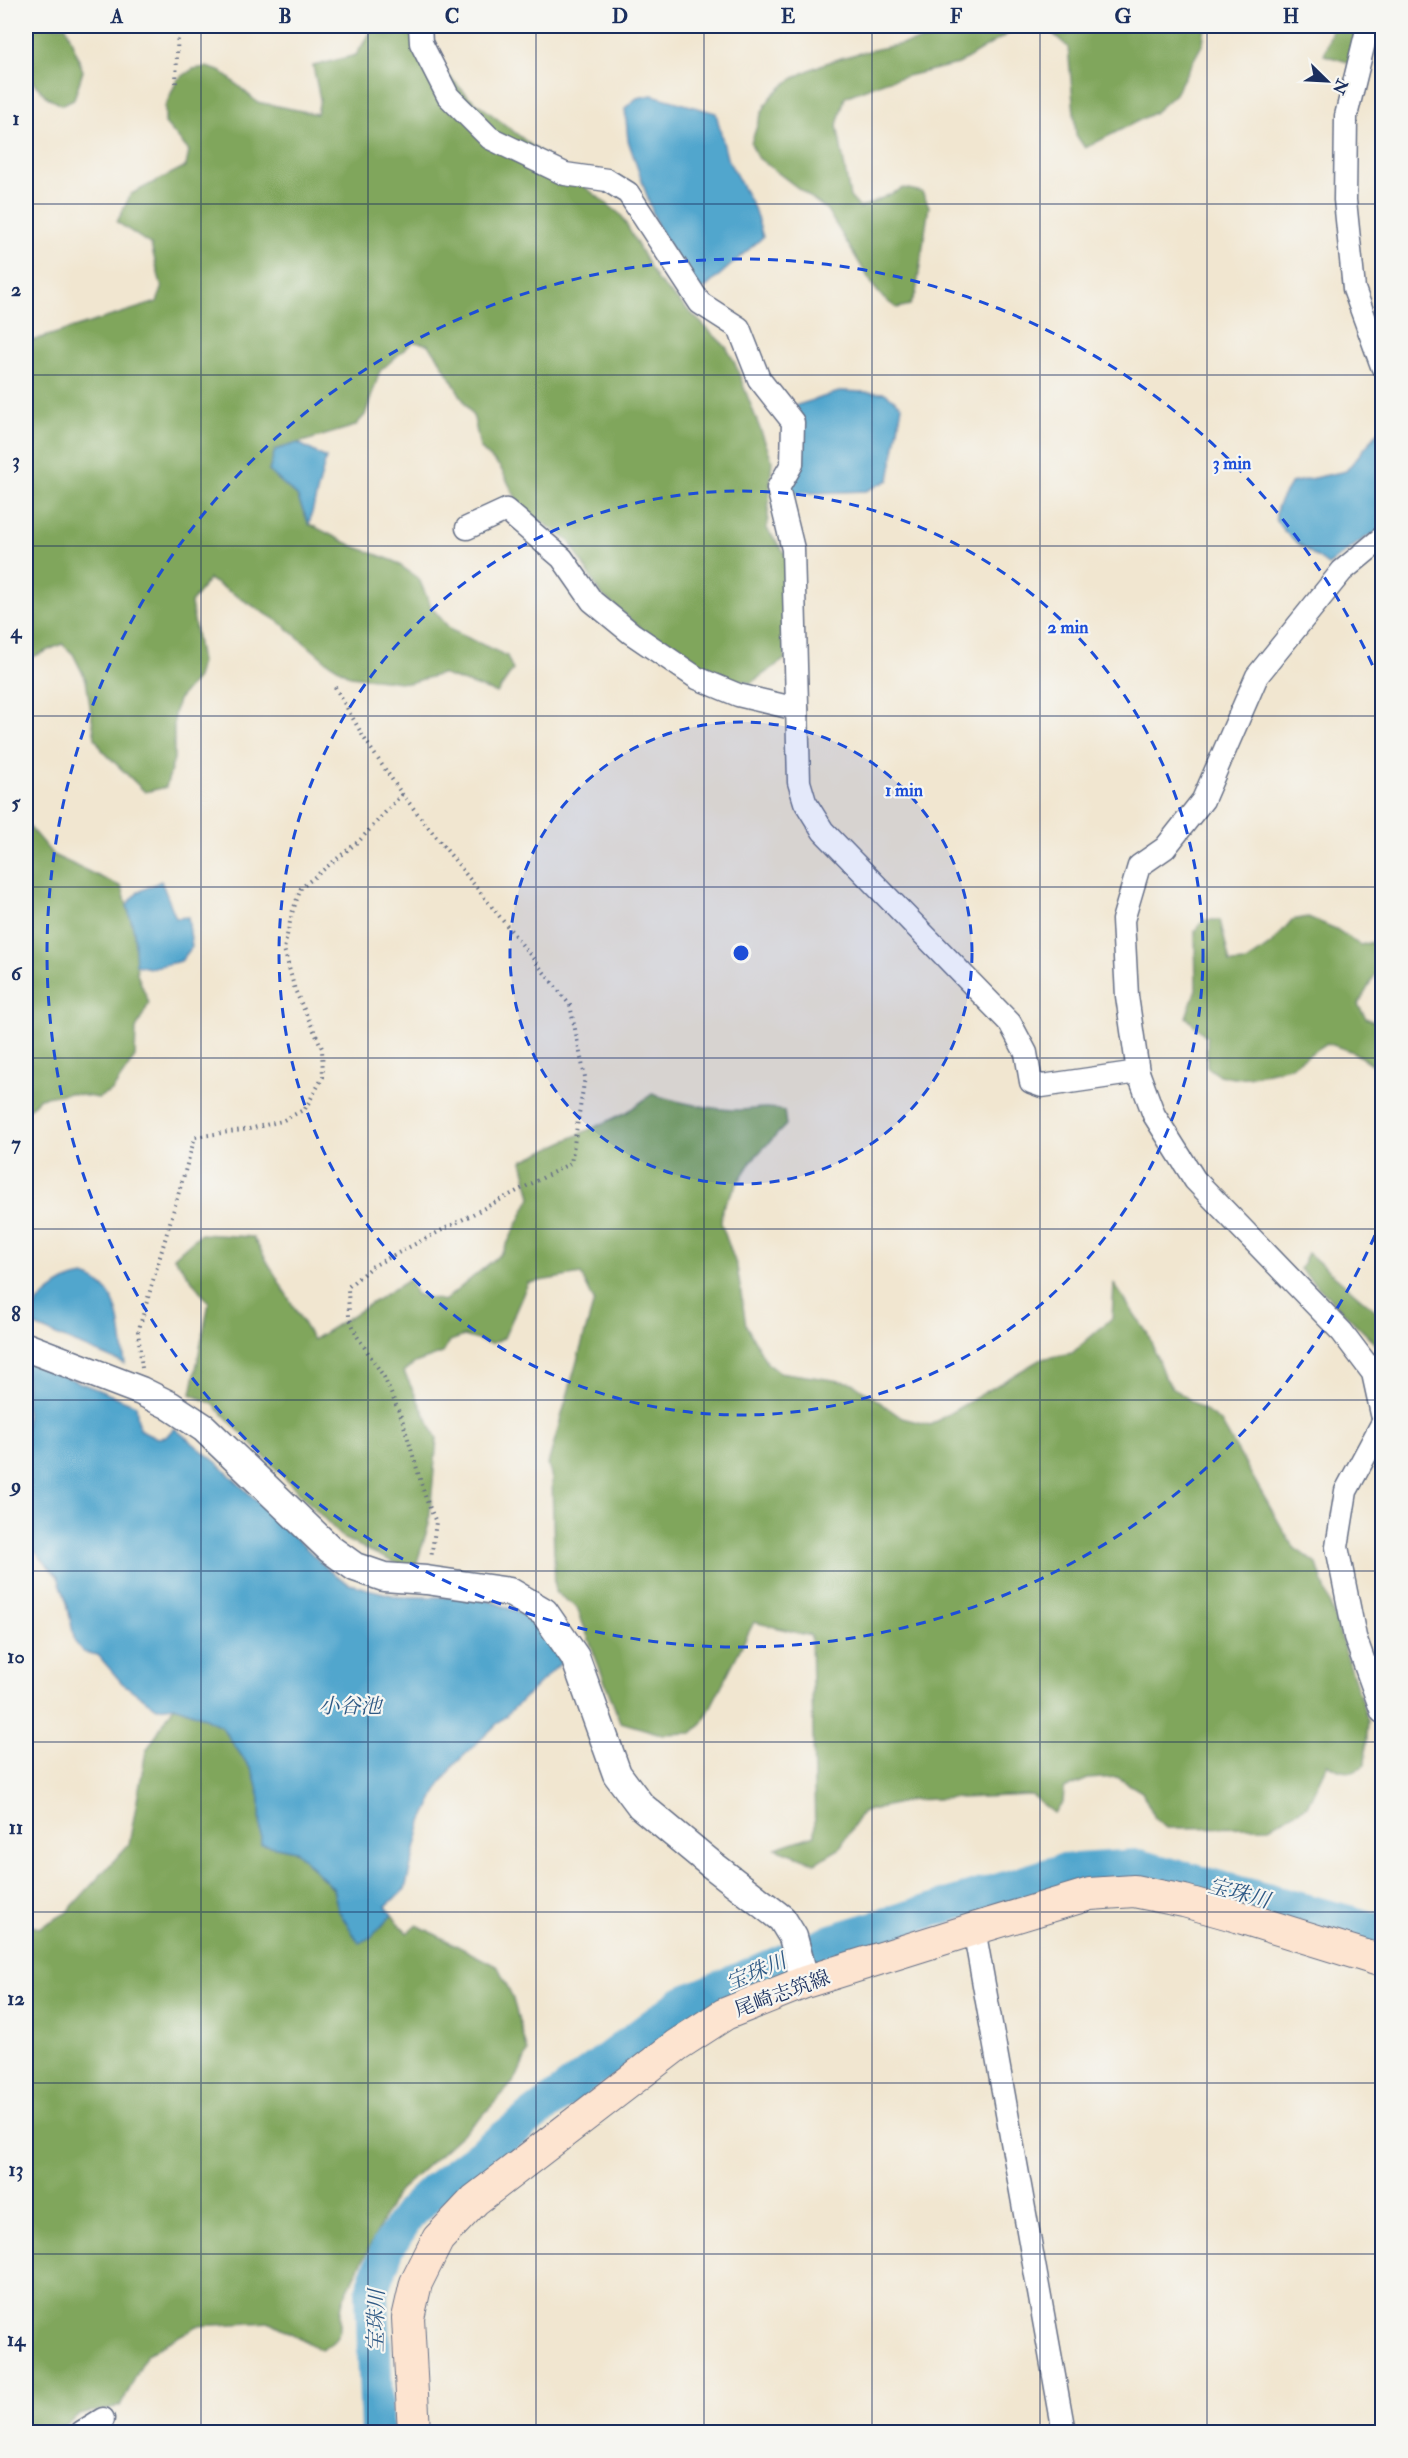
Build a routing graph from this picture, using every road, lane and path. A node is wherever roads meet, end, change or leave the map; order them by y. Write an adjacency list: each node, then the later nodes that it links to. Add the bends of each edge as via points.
1 (178, 26): 4 (path)
2 (420, 26): 9 (street, via 421,43 448,96 490,138 565,174 607,180 628,193 700,303 739,328 759,379 793,422 792,464 778,488 793,549)
3 (1368, 26): 5 (street, via 1346,116 1345,200 1354,289)
4 (177, 83)
5 (1383, 366)
6 (467, 528): 9 (street, via 506,510 562,558 592,601 631,633 697,678 738,695)
7 (1383, 538): 11 (street, via 1342,571 1257,676 1203,800 1165,848 1139,866 1123,920 1127,996)
8 (335, 687): 10 (path)
9 (796, 709): 11 (street, via 799,782 805,802 823,831 1010,1023 1026,1053 1031,1082 1042,1086)
10 (402, 794): 13 (path, via 360,840 302,888 284,949 295,990 322,1048 323,1077 305,1109 282,1121 195,1137 138,1332); 16 (path, via 570,1005 585,1077 571,1163 371,1267 348,1287 349,1317 384,1377 402,1419 436,1522)
11 (1138, 1072): 14 (street, via 1154,1115 1195,1180 1342,1332 1373,1373)
12 (26, 1347): 13 (street)
13 (141, 1391): 16 (street, via 204,1428 330,1549 355,1567 384,1577)
14 (1383, 1414)
15 (1383, 1424): 17 (street, via 1346,1491 1337,1547 1355,1637)
16 (426, 1580): 20 (street, via 510,1592 544,1612 575,1657 617,1774 641,1806 782,1918 793,1937)
17 (1383, 1712)
18 (974, 1929): 19 (main road, 尾崎志筑線, via 1090,1894 1134,1891 1212,1909); 20 (main road, 尾崎志筑線); 24 (street)
19 (1383, 1961)
20 (804, 1977): 23 (main road, 尾崎志筑線, via 725,2014 677,2045 475,2200 438,2239 416,2283 408,2318)
21 (103, 2419): 22 (street)
22 (82, 2433)
23 (414, 2433)
24 (1064, 2433)

